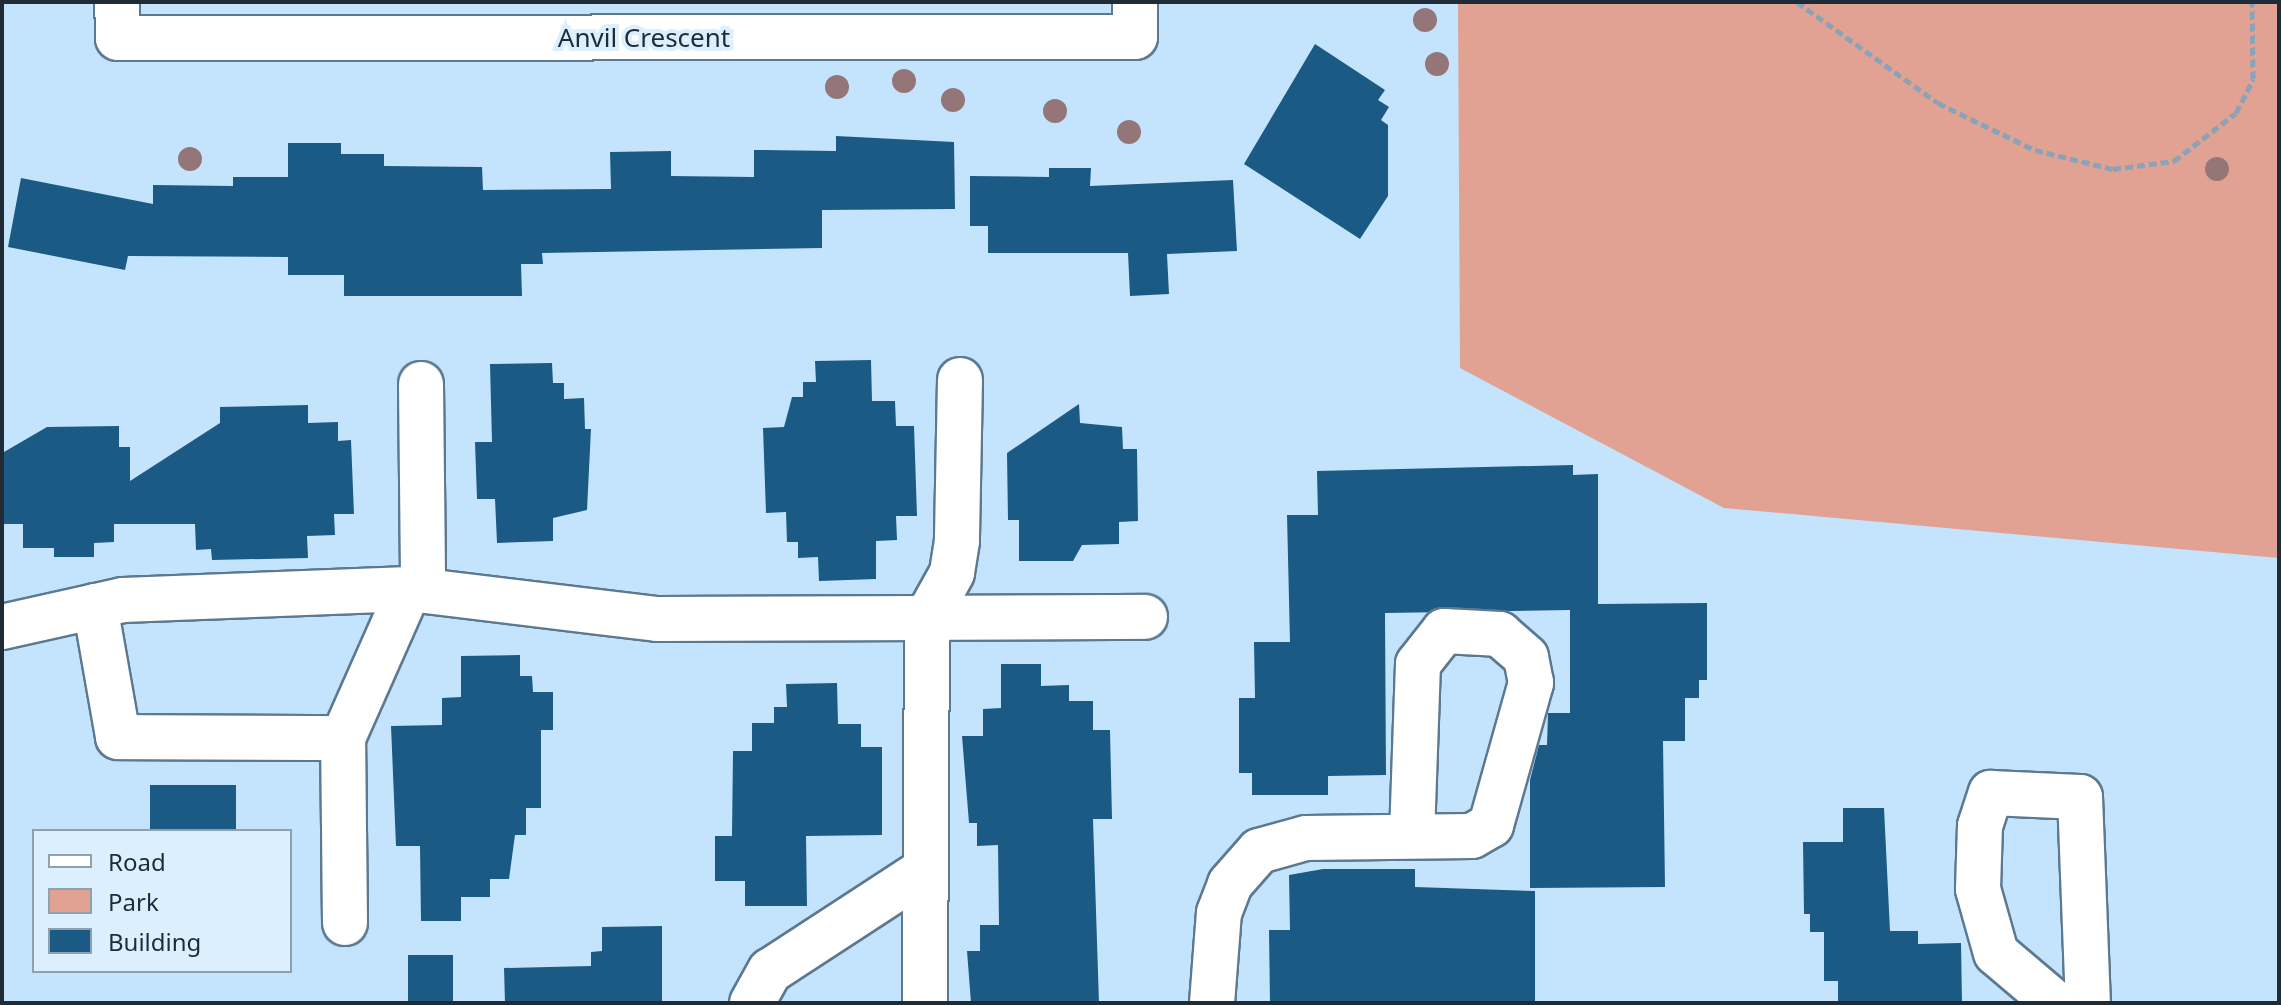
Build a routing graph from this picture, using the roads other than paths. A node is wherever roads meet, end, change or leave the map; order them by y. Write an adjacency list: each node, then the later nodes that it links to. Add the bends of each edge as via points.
1 (1135, 2): 2 (street, Anvil Crescent, via 1135,37)
2 (118, 20)
3 (960, 380): 8 (street, via 957,541 952,573)
4 (421, 384): 5 (street)
5 (416, 590): 6 (street); 8 (street, via 657,619); 10 (street)
6 (95, 606): 9 (street); 10 (street, via 118,737)
7 (1145, 617): 8 (street)
8 (927, 618): 12 (street)
9 (2, 627)
10 (343, 738): 13 (street)
11 (1412, 836): 11 (street, via 1472,836 1491,825 1500,806 1531,683 1526,657 1500,634 1444,631 1418,664); 16 (street, via 1306,838 1259,851 1230,884 1219,913)
12 (925, 870): 14 (street, via 770,971); 15 (street)
13 (345, 923)
14 (752, 1003)
15 (925, 1003)
16 (1212, 1003)
17 (2055, 1003): 18 (street, via 1996,953 1978,889 1980,826 1991,793 2080,797)
18 (2088, 1003)

